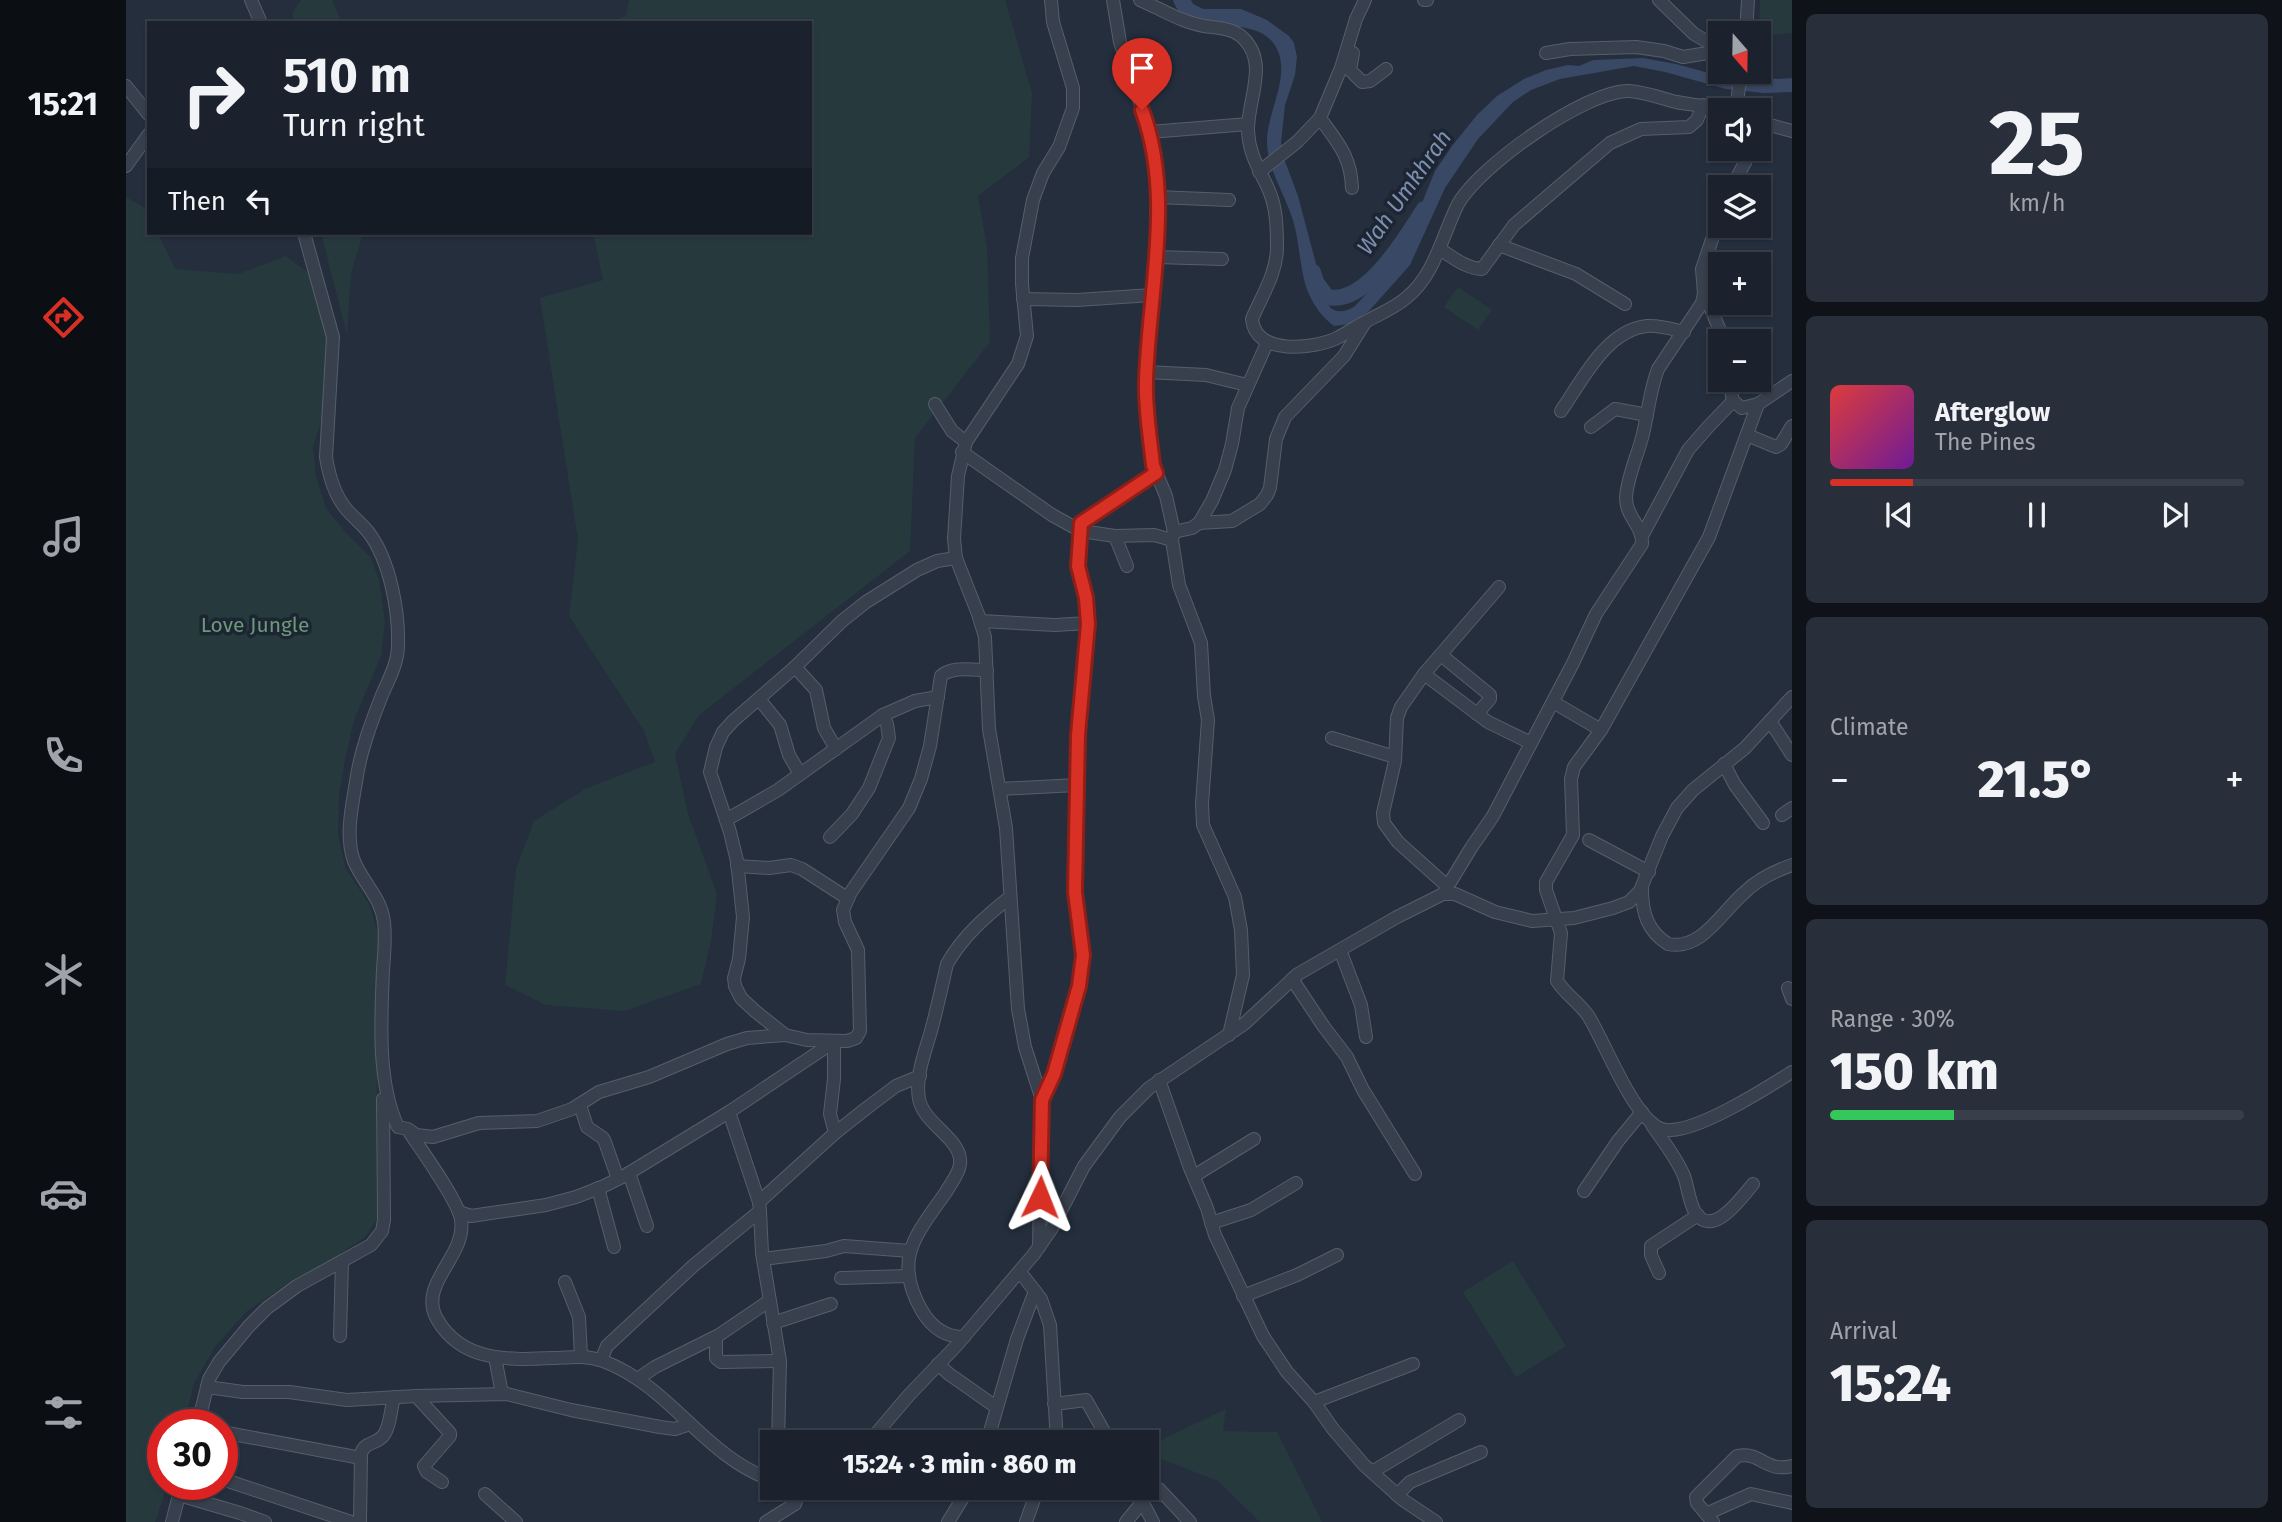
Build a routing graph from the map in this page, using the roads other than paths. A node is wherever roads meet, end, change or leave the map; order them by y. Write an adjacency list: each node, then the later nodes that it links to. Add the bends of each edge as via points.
1 (240, 0): 8 (street)
2 (1051, 0): 39 (street, via 1074,99 1063,136 1032,200 1022,258)
3 (1113, 0): 24 (street, via 1125,61)
4 (1140, 0): 21 (street, via 1180,19 1244,38 1257,68)
5 (1365, 0): 11 (street)
6 (1659, 0): 12 (street)
7 (1748, 0): 10 (street)
8 (252, 4): 9 (street)
9 (260, 21)
10 (1747, 21)
11 (1350, 37): 15 (street, via 1354,45 1352,74 1366,82); 20 (street)
12 (1708, 43)
13 (1708, 52): 14 (street, via 1683,57 1636,47)
14 (1546, 54)
15 (1386, 69)
16 (126, 86): 19 (street)
17 (1703, 105): 18 (street); 33 (street, via 1689,127 1641,129 1610,143 1514,225); 34 (street, via 1629,91 1572,111 1505,154 1470,189 1458,204)
18 (1708, 106)
19 (147, 112)
20 (1320, 118): 27 (street); 28 (street, via 1349,162)
21 (1248, 124): 24 (street); 27 (street, via 1250,150)
22 (1771, 128): 23 (street)
23 (1792, 131)
24 (1150, 132): 29 (street)
25 (147, 137): 26 (street)
26 (126, 166)
27 (1263, 169): 44 (street, via 1277,229 1276,264 1252,319)
28 (1352, 188)
29 (1157, 197): 30 (street); 35 (street)
30 (1229, 200)
31 (305, 235): 108 (street, via 334,337 328,475 345,508 383,556 398,646 363,751 350,828 354,861 377,897 384,922)
32 (1713, 238): 37 (street, via 1702,269)
33 (1499, 245): 34 (street, via 1482,269); 40 (street, via 1576,274)
34 (1440, 249): 41 (street, via 1409,296)
35 (1156, 257): 36 (street); 38 (street)
36 (1222, 259)
37 (1704, 293): 42 (street); 43 (street)
38 (1152, 295): 39 (street); 45 (street)
39 (1023, 299): 57 (street, via 1024,350)
40 (1625, 304)
41 (1366, 321): 44 (street, via 1322,342); 59 (street, via 1344,356 1284,417 1276,439 1270,488 1260,504 1232,521)
42 (1719, 329)
43 (1684, 332): 52 (street, via 1648,326 1619,335); 53 (street, via 1658,369)
44 (1267, 343): 47 (street)
45 (1146, 372): 47 (street, via 1206,375); 58 (street)
46 (1791, 384): 51 (street)
47 (1247, 385): 59 (street, via 1225,470)
48 (1731, 392): 49 (street)
49 (1733, 401): 51 (street, via 1742,408); 63 (street, via 1688,450)
50 (935, 404): 57 (street)
51 (1758, 404): 56 (street)
52 (1561, 411)
53 (1647, 415): 55 (street, via 1615,409); 63 (street, via 1626,502)
54 (1792, 426): 56 (street, via 1776,447)
55 (1591, 427)
56 (1747, 435): 80 (street, via 1709,537)
57 (964, 447): 60 (street, via 1052,515); 64 (street, via 957,489)
58 (1156, 473): 60 (street, via 1085,518); 62 (street, via 1166,496)
59 (1199, 523): 62 (street)
60 (1081, 531): 61 (street); 68 (street, via 1078,566)
61 (1115, 536): 62 (street); 65 (street)
62 (1173, 536): 105 (street, via 1182,596 1201,643 1208,720 1203,825 1235,897 1241,930 1243,975)
63 (1642, 536): 76 (street, via 1642,544 1596,614)
64 (956, 558): 67 (street); 70 (street, via 926,566 866,602)
65 (1127, 566)
66 (1499, 587): 69 (street)
67 (981, 621): 68 (street); 71 (street)
68 (1088, 624): 88 (street)
69 (1441, 654): 72 (street); 77 (street, via 1490,695)
70 (795, 667): 75 (street); 83 (street, via 816,690 824,728)
71 (987, 670): 73 (street, via 946,672); 89 (street, via 989,729)
72 (1424, 674): 77 (street); 85 (street, via 1398,713)
73 (938, 697): 78 (street); 100 (street, via 930,746 909,808)
74 (1792, 697): 79 (street)
75 (759, 699): 87 (street, via 780,725); 90 (street, via 723,732 711,759 710,772)
76 (1553, 702): 80 (street); 82 (street)
77 (1477, 714): 82 (street)
78 (883, 715): 83 (street); 92 (street, via 888,738 869,788)
79 (1770, 721): 84 (street); 86 (street)
80 (1601, 730): 101 (street, via 1574,767 1573,835 1546,882)
81 (1332, 738): 85 (street)
82 (1531, 743): 98 (street, via 1493,816)
83 (836, 749): 87 (street)
84 (1792, 755)
85 (1395, 757): 98 (street, via 1384,823)
86 (1724, 764): 91 (street); 96 (street, via 1677,807)
87 (800, 774): 90 (street)
88 (1076, 785): 89 (street); 112 (street, via 1075,892 1082,966)
89 (1000, 789): 99 (street)
90 (726, 820): 94 (street)
91 (1763, 822)
92 (830, 837)
93 (1589, 840): 96 (street)
94 (737, 866): 100 (street, via 791,865); 104 (street, via 743,917 735,986 748,1004)
95 (1792, 866): 97 (street, via 1744,892 1712,926 1686,944 1668,944 1653,930 1642,907)
96 (1649, 872): 97 (street)
97 (1642, 888): 101 (street, via 1636,897 1613,908)
98 (1445, 890): 101 (street, via 1510,917); 102 (street)
99 (1010, 897): 110 (street, via 974,927 947,964); 112 (street, via 1018,1009)
100 (847, 898): 107 (street, via 843,918 858,950 860,1031 852,1040)
101 (1558, 920): 115 (street, via 1557,981 1587,1014)
102 (1340, 950): 103 (street); 106 (street, via 1361,1005)
103 (1292, 979): 105 (street); 120 (street, via 1347,1057)
104 (785, 1035): 107 (street); 113 (street, via 727,1044 649,1077 599,1092)
105 (1229, 1035): 111 (street)
106 (1366, 1037)
107 (834, 1042): 114 (street); 118 (street, via 830,1114)
108 (382, 1071): 117 (street, via 393,1116 398,1127); 137 (street, via 382,1231 371,1245)
109 (1792, 1072): 116 (street, via 1750,1098 1683,1128 1670,1130)
110 (920, 1076): 118 (street, via 897,1086); 134 (street, via 922,1110 958,1149 960,1166)
111 (1159, 1080): 122 (street); 133 (street, via 1120,1117 1084,1166)
112 (1042, 1100): 133 (street)
113 (580, 1105): 117 (street, via 537,1121 479,1123 439,1136 419,1136); 121 (street, via 587,1127 603,1138)
114 (729, 1112): 121 (street); 127 (street)
115 (1642, 1112): 116 (street); 126 (street)
116 (1650, 1123): 129 (street, via 1682,1172)
117 (408, 1129): 128 (street)
118 (835, 1133): 127 (street)
119 (1254, 1139): 122 (street)
120 (1415, 1174)
121 (623, 1176): 125 (street); 131 (street)
122 (1194, 1176): 130 (street)
123 (1296, 1182): 130 (street, via 1251,1210)
124 (1753, 1184): 129 (street, via 1720,1218 1706,1221)
125 (598, 1188): 128 (street, via 546,1205 471,1216); 132 (street)
126 (1584, 1191)
127 (759, 1207): 136 (street); 153 (street, via 631,1323 604,1350)
128 (459, 1212): 152 (street, via 457,1249 433,1292 435,1317 455,1343)
129 (1698, 1215): 139 (street, via 1651,1246)
130 (1211, 1223): 144 (street)
131 (647, 1226)
132 (614, 1247)
133 (1039, 1247): 138 (street)
134 (910, 1251): 136 (street, via 844,1246); 140 (street)
135 (1337, 1255): 144 (street)
136 (763, 1259): 145 (street)
137 (342, 1261): 148 (street); 158 (street, via 267,1308 219,1362)
138 (1020, 1272): 143 (street); 149 (street)
139 (1659, 1273)
140 (908, 1276): 141 (street); 149 (street, via 929,1322 951,1337)
141 (841, 1278)
142 (565, 1282): 151 (street, via 579,1317)
143 (1035, 1291): 163 (street, via 1050,1325); 164 (street)
144 (1243, 1296): 162 (street, via 1281,1364)
145 (769, 1301): 147 (street); 150 (street)
146 (831, 1304): 147 (street)
147 (773, 1323): 154 (street)
148 (340, 1336)
149 (964, 1336): 155 (street)
150 (716, 1337): 154 (street, via 718,1361); 157 (street)
151 (581, 1356): 152 (street); 153 (street)
152 (495, 1357): 159 (street)
153 (601, 1360): 157 (street)
154 (780, 1361): 168 (street)
155 (938, 1364): 164 (street); 169 (street)
156 (1413, 1364): 162 (street)
157 (639, 1378): 167 (street)
158 (207, 1387): 161 (street, via 347,1401); 165 (street)
159 (502, 1394): 160 (street); 167 (street, via 660,1427)
160 (416, 1396): 161 (street); 179 (street, via 450,1433 424,1466)
161 (394, 1397): 175 (street, via 384,1434 363,1447)
162 (1314, 1402): 177 (street)
163 (1054, 1404): 171 (street); 172 (street, via 1086,1400)
164 (996, 1407): 170 (street)
165 (202, 1409)
166 (1459, 1420): 177 (street)
167 (690, 1424): 178 (street, via 724,1455)
168 (778, 1430)
169 (880, 1430)
170 (992, 1430)
171 (1056, 1430)
172 (1103, 1430)
173 (238, 1436): 175 (street)
174 (1482, 1452): 183 (street, via 1410,1482)
175 (361, 1458): 196 (street)
176 (1792, 1466): 192 (street, via 1775,1468 1751,1456 1737,1456 1696,1497)
177 (1372, 1472): 183 (street)
178 (760, 1474)
179 (442, 1482)
180 (238, 1484): 195 (street)
181 (1159, 1489): 204 (street)
182 (485, 1494): 197 (street)
183 (1397, 1495): 205 (street)
184 (178, 1500): 193 (street)
185 (208, 1500): 194 (street)
186 (796, 1500): 191 (street)
187 (962, 1500): 200 (street)
188 (1034, 1500): 201 (street)
189 (1143, 1501): 202 (street); 203 (street)
190 (1792, 1503): 192 (street, via 1751,1494)
191 (795, 1504): 198 (street); 199 (street)
192 (1710, 1518)
193 (172, 1522)
194 (264, 1522)
195 (351, 1522)
196 (360, 1522)
197 (516, 1522)
198 (766, 1522)
199 (794, 1522)
200 (948, 1522)
201 (1026, 1522)
202 (1126, 1522)
203 (1153, 1522)
204 (1189, 1522)
205 (1436, 1522)

